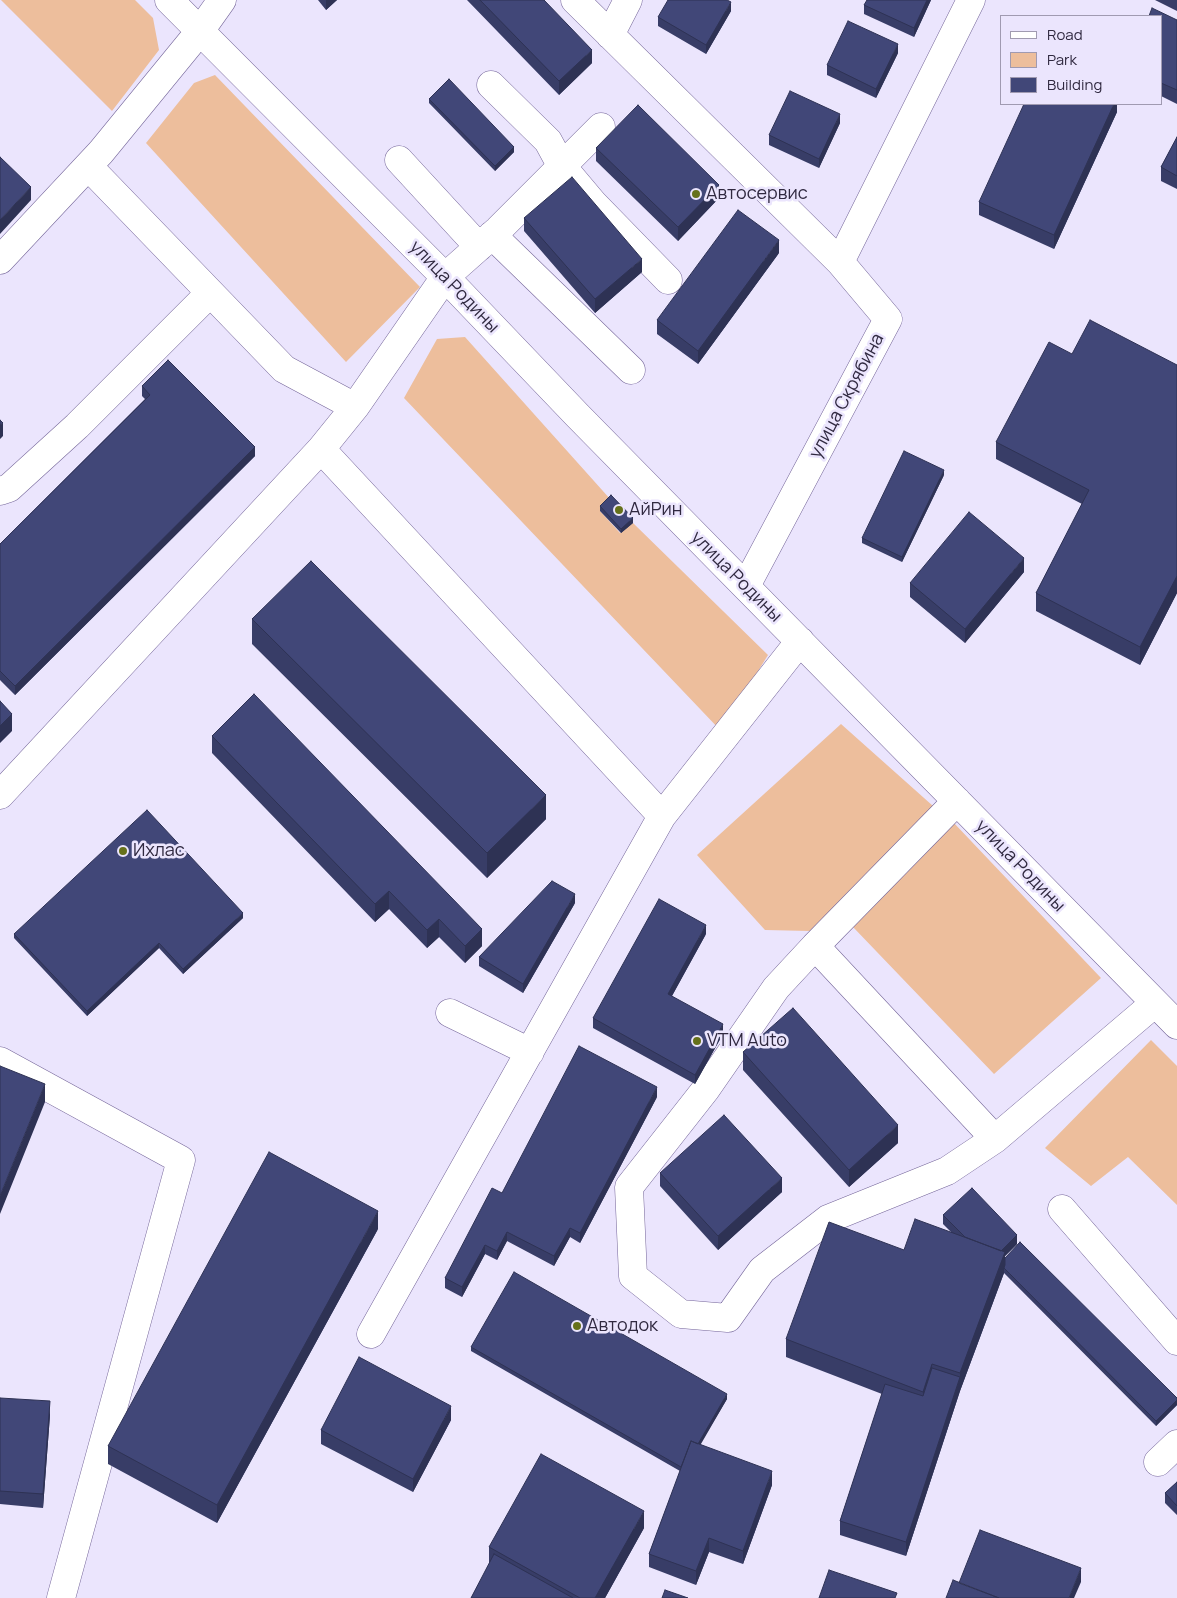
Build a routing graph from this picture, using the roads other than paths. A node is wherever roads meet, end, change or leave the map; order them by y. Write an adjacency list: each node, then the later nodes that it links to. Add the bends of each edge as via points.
1 (169, 0): 6 (street, улица Родины)
2 (222, 0): 6 (street)
3 (575, 0): 7 (street)
4 (628, 0): 7 (street)
5 (971, 0): 15 (street)
6 (200, 31): 12 (street); 16 (street, улица Родины)
7 (610, 35): 15 (street)
8 (490, 85): 11 (street, via 548,141)
9 (601, 127): 11 (street)
10 (399, 160): 13 (street)
11 (562, 165): 13 (street); 17 (street, via 593,203)
12 (88, 166): 14 (street); 18 (street)
13 (486, 241): 16 (street); 19 (street)
14 (0, 260)
15 (840, 262): 23 (street, улица Скрябина, via 888,319)
16 (445, 277): 20 (street); 23 (street, улица Родины)
17 (668, 280)
18 (210, 293): 20 (street, via 284,369); 22 (street, via 77,426 8,488)
19 (631, 370)
20 (355, 408): 21 (street)
21 (321, 449): 25 (street); 27 (street)
22 (0, 491)
23 (746, 586): 24 (street, улица Родины)
24 (800, 642): 26 (street, улица Родины); 27 (street)
25 (0, 795)
26 (956, 801): 28 (street); 29 (street, улица Родины)
27 (662, 816): 31 (street)
28 (816, 946): 33 (street); 33 (street, via 776,988 706,1089 629,1187 633,1276 681,1314 728,1318 762,1270 828,1219 947,1171)
29 (1169, 1011): 33 (street)
30 (450, 1012): 31 (street)
31 (530, 1052): 35 (street)
32 (0, 1061): 37 (street, via 181,1160)
33 (995, 1139)
34 (1062, 1209): 36 (street)
35 (371, 1334)
36 (1177, 1341)
37 (61, 1598)

